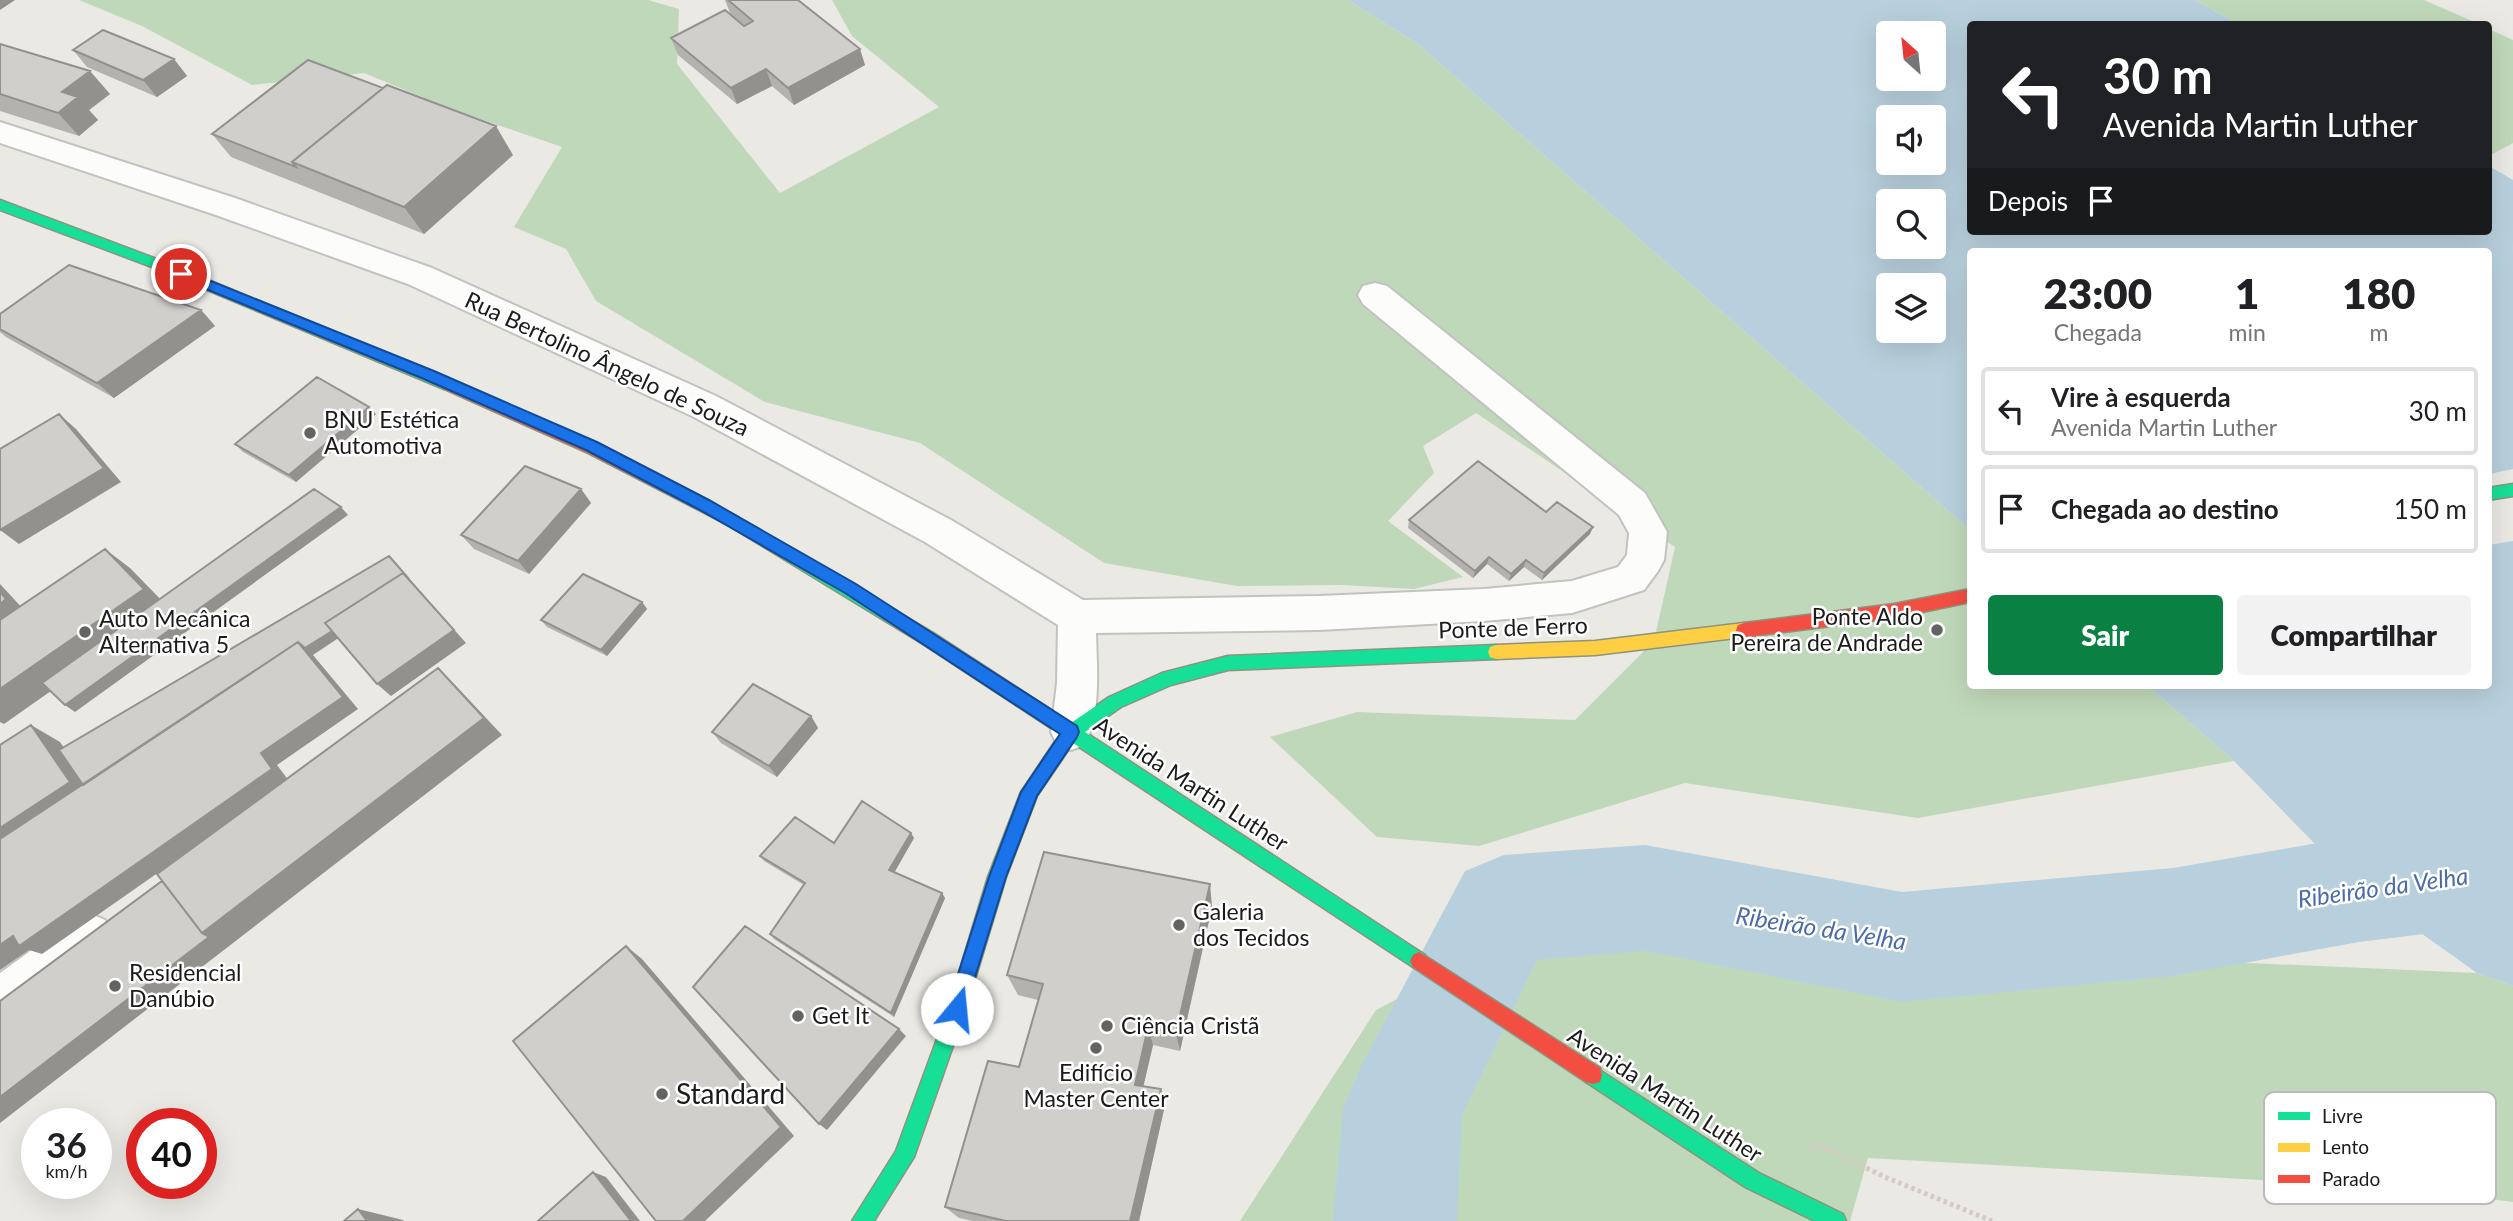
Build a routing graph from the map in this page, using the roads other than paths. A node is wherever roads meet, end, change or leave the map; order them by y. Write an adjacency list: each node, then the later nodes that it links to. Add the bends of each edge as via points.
1 (0, 132): 7 (street, Rua Bertolino Ângelo de Souza, via 420,276 704,407 938,531)
2 (0, 205): 8 (main road, Avenida Martin Luther, via 157,264 592,446 850,589)
3 (1375, 295): 7 (street, via 1632,504 1648,531 1645,560 1631,579 1572,597 1484,605)
4 (2513, 490): 5 (main road)
5 (2492, 493)
6 (1967, 597): 8 (main road, Ponte de Ferro, via 1894,611 1595,648 1228,663 1168,678 1115,702)
7 (1077, 617): 8 (street)
8 (1071, 732): 11 (main road, via 1030,792 904,1157); 12 (main road, Avenida Martin Luther, via 1752,1180)
9 (123, 910): 10 (street)
10 (0, 1001)
11 (862, 1221)
12 (1836, 1221)

